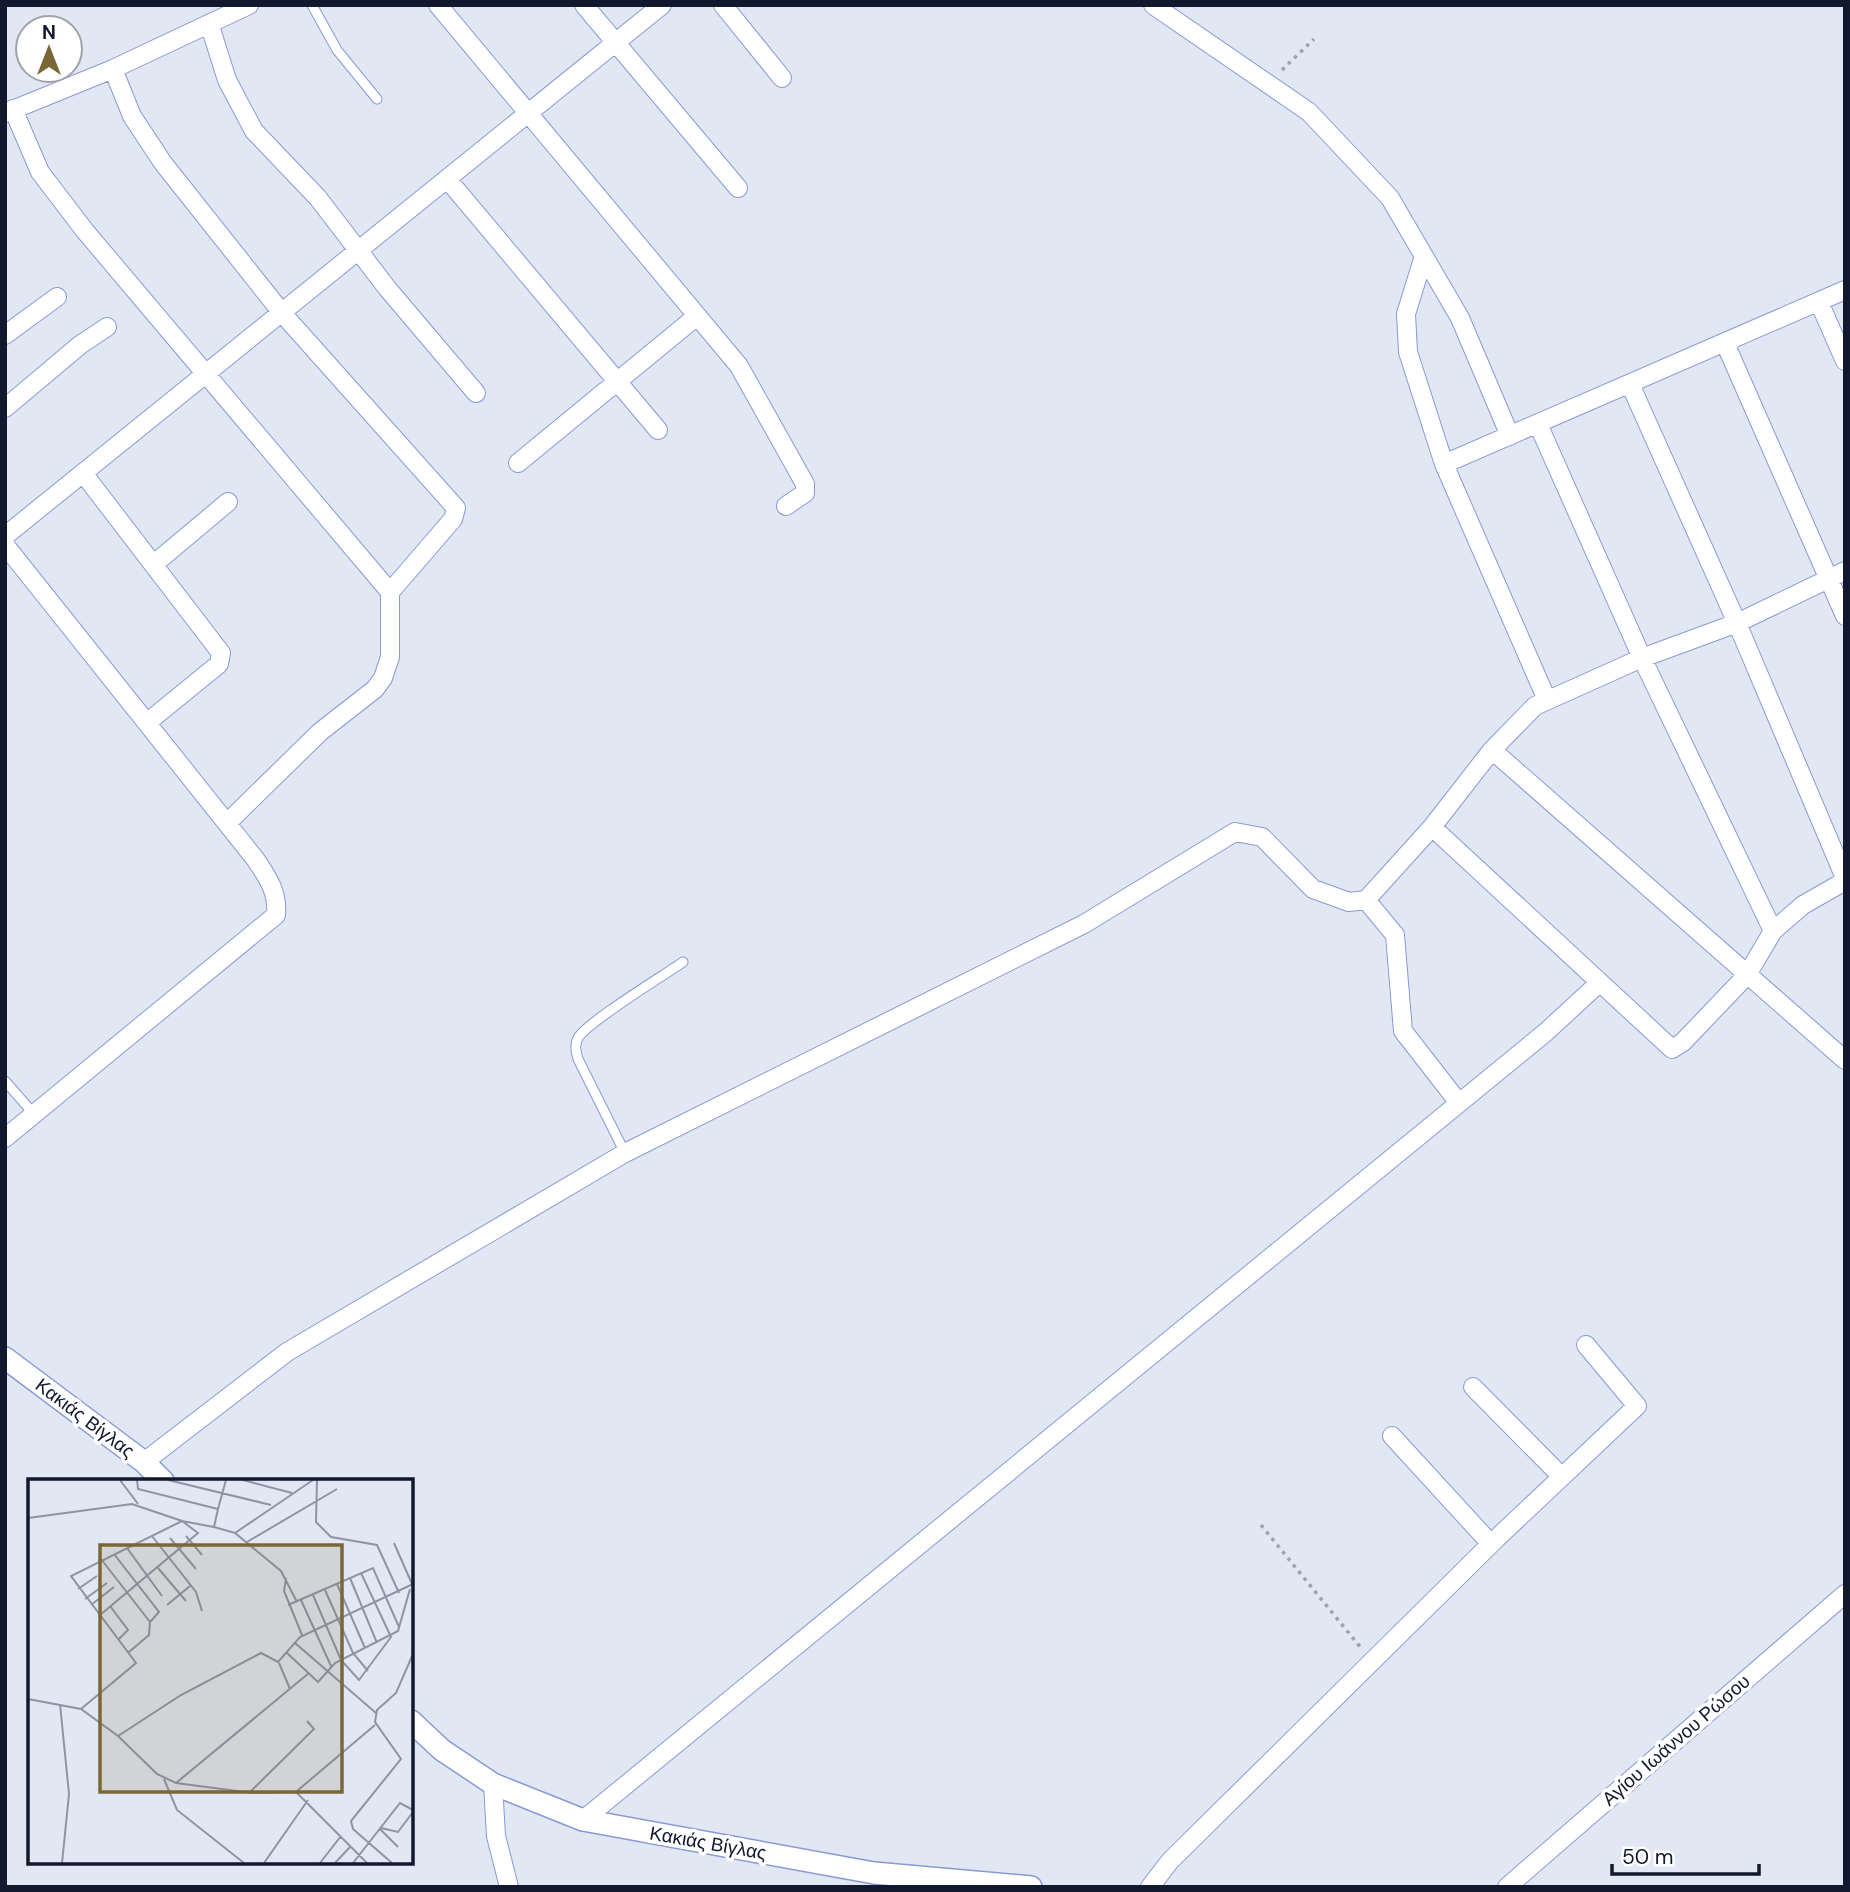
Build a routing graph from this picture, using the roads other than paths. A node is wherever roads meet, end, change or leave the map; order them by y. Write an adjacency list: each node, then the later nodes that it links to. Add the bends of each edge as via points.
1 (249, 5): 8 (street)
2 (312, 5): 12 (lane, via 337,50)
3 (438, 5): 14 (street)
4 (584, 5): 9 (street)
5 (662, 5): 9 (street)
6 (723, 5): 11 (street)
7 (1153, 5): 18 (street, via 1308,112 1390,198)
8 (210, 26): 10 (street); 17 (street, via 227,80 254,131)
9 (615, 42): 14 (street); 16 (street)
10 (113, 69): 13 (street); 22 (street, via 132,116 163,163)
11 (782, 78)
12 (377, 99)
13 (9, 111): 28 (street, via 40,172)
14 (528, 114): 15 (street); 23 (street)
15 (448, 180): 17 (street); 29 (street)
16 (737, 188)
17 (361, 251): 22 (street); 31 (street)
18 (1423, 259): 35 (street, via 1460,318); 37 (street, via 1406,314 1408,352)
19 (1845, 290): 21 (street)
20 (57, 297): 25 (street)
21 (1819, 302): 26 (street); 27 (street)
22 (282, 313): 28 (street); 45 (street, via 456,508 453,519)
23 (697, 316): 29 (street); 40 (street, via 738,366 805,484 804,493)
24 (107, 327): 32 (street)
25 (5, 335)
26 (1725, 343): 30 (street); 44 (street)
27 (1845, 361)
28 (206, 374): 38 (street); 45 (street)
29 (617, 382): 34 (street); 36 (street)
30 (1630, 384): 33 (street); 47 (street)
31 (476, 393)
32 (5, 408)
33 (1538, 424): 35 (street); 48 (street)
34 (658, 430)
35 (1510, 436): 37 (street)
36 (518, 463)
37 (1444, 464): 49 (street)
38 (83, 473): 41 (street); 43 (street)
39 (228, 502): 43 (street)
40 (786, 506)
41 (5, 537)
42 (5, 545): 50 (street)
43 (154, 564): 50 (street, via 221,653 219,664)
44 (1837, 575): 46 (street); 47 (street)
45 (390, 592): 52 (street, via 390,657 383,678)
46 (1845, 616)
47 (1737, 623): 48 (street); 54 (street)
48 (1642, 658): 49 (street); 56 (street)
49 (1547, 701): 51 (street, via 1535,706)
50 (149, 721): 52 (street)
51 (1492, 750): 53 (street); 58 (street)
52 (227, 823): 63 (street, via 272,885 276,915)
53 (1432, 827): 55 (street); 59 (street)
54 (1845, 879): 56 (street)
55 (1366, 900): 62 (street, via 1395,935 1407,1041); 65 (street, via 1349,902 1313,889 1262,837 1235,832 1084,924)
56 (1773, 931): 58 (street)
57 (683, 962): 65 (lane, via 578,1038 578,1059)
58 (1747, 975): 59 (street, via 1672,1049); 60 (street)
59 (1598, 984): 62 (street)
60 (1845, 1060)
61 (5, 1081): 63 (lane)
62 (1459, 1102): 77 (street)
63 (34, 1114): 64 (street)
64 (5, 1138)
65 (625, 1153): 70 (street, via 287,1352)
66 (1586, 1345): 71 (street, via 1637,1406)
67 (5, 1358): 70 (street, Κακιάς Βίγλας)
68 (1473, 1387): 71 (street)
69 (1392, 1436): 73 (street)
70 (144, 1462): 72 (street, Κακιάς Βίγλας)
71 (1562, 1478): 73 (street)
72 (161, 1479)
73 (1491, 1544): 80 (street, via 1170,1861)
74 (1845, 1594): 81 (street, Αγίου Ιωάννου Ρώσου)
75 (413, 1723): 76 (street, Κακιάς Βίγλας)
76 (493, 1784): 77 (street, Κακιάς Βίγλας); 78 (street, via 496,1836)
77 (583, 1820): 79 (street, Κακιάς Βίγλας, via 874,1873)
78 (509, 1887)
79 (1031, 1887)
80 (1150, 1887)
81 (1507, 1887)

